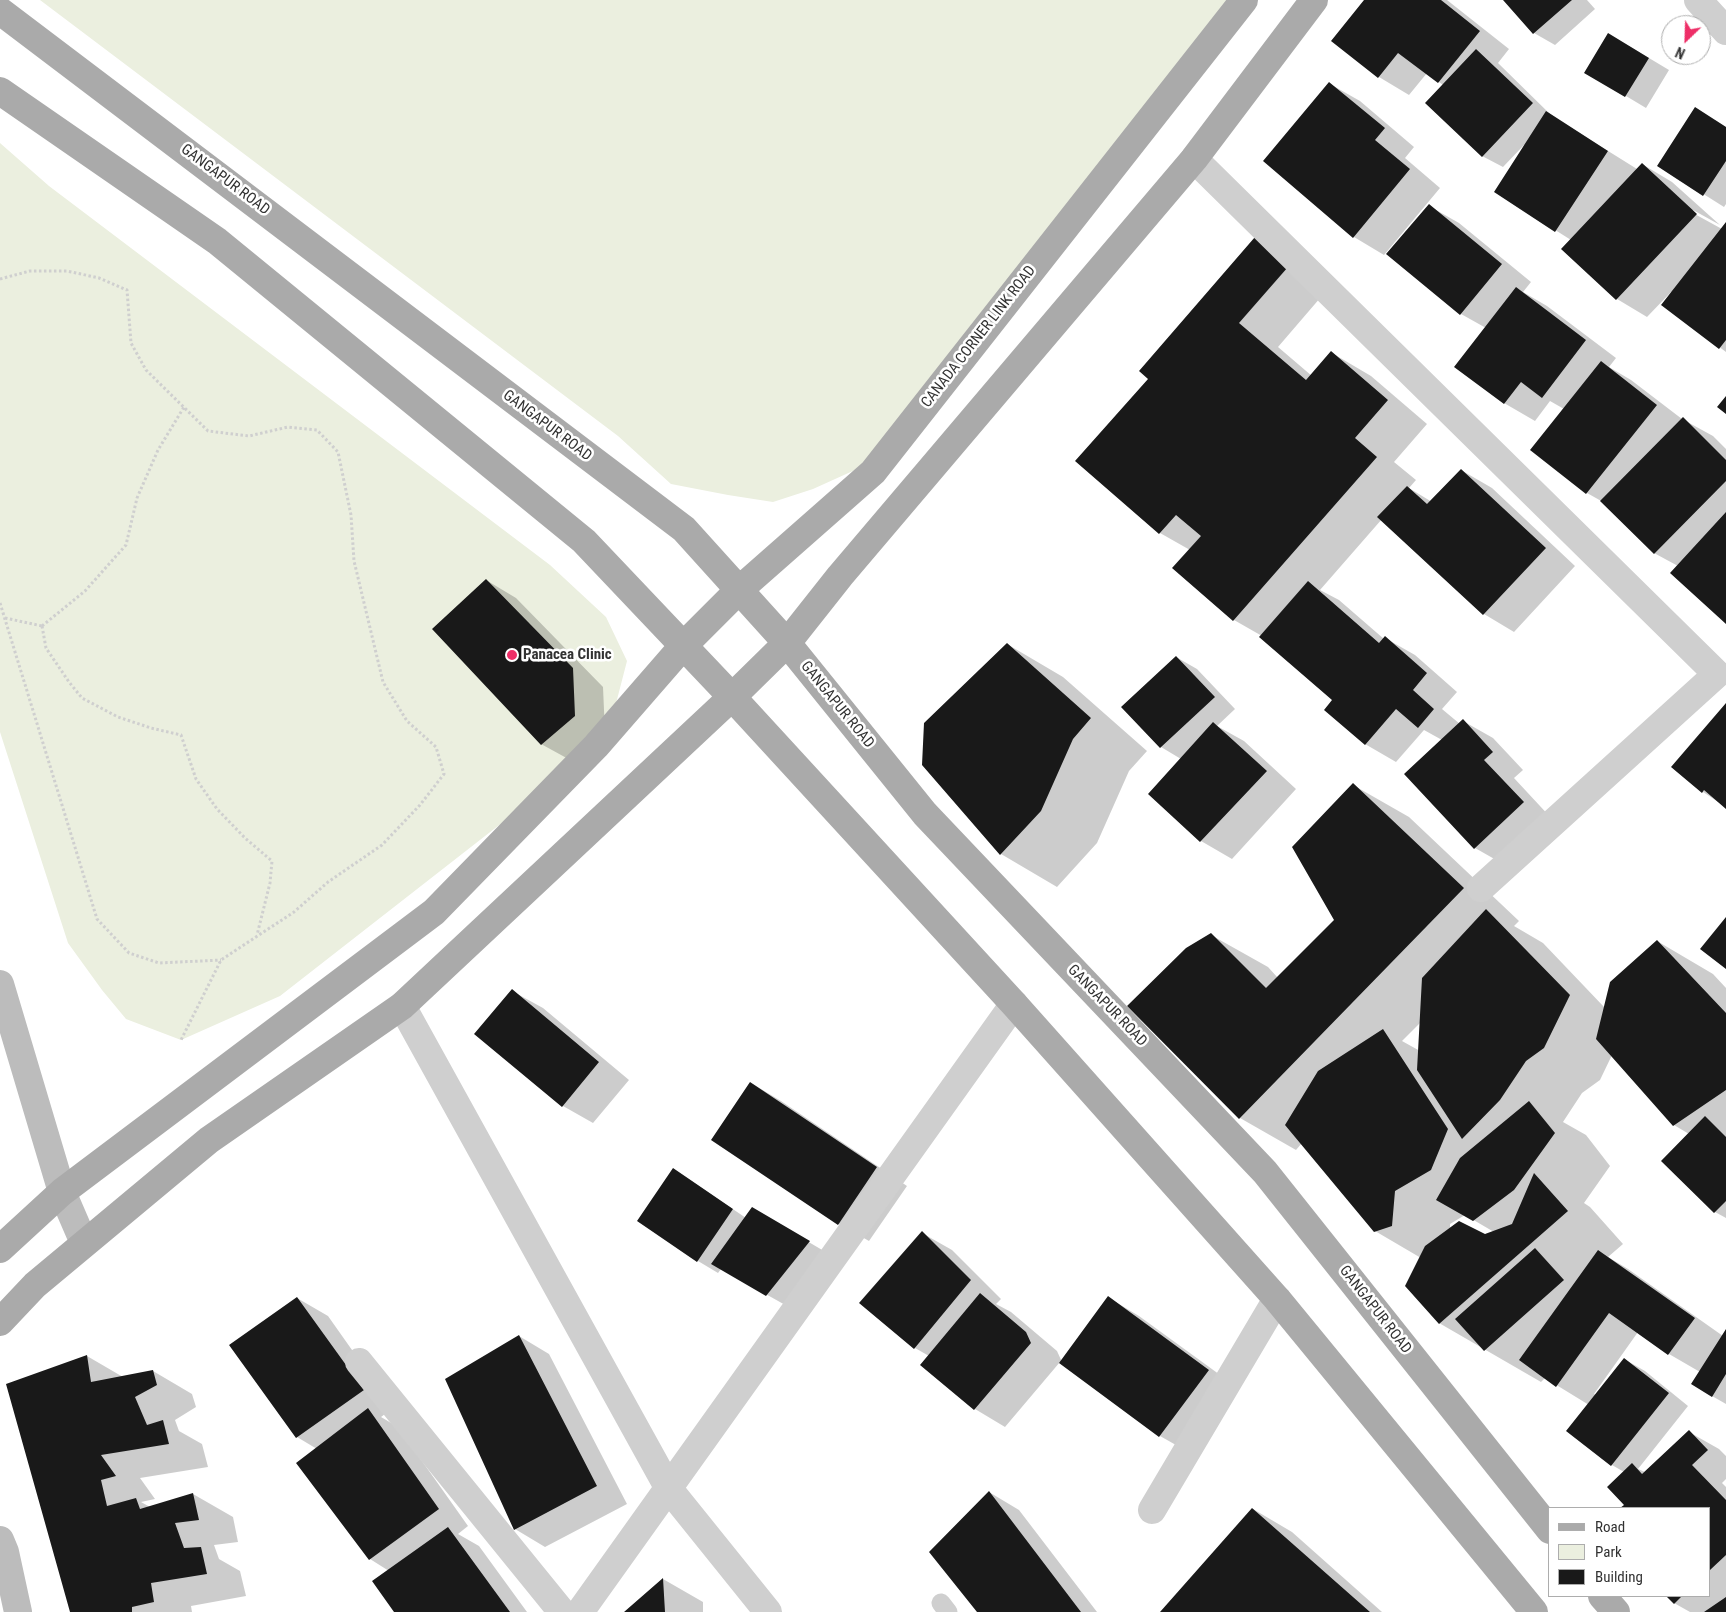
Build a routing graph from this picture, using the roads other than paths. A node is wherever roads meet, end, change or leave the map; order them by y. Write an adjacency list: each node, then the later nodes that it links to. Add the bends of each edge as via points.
1 (1244, 0): 8 (main road, CANADA CORNER LINK ROAD, via 873,472)
2 (1314, 0): 7 (main road)
3 (1698, 0): 5 (street)
4 (0, 11): 8 (main road, GANGAPUR ROAD, via 684,529)
5 (1726, 31)
6 (0, 91): 10 (main road, via 217,241 584,541)
7 (1194, 158): 9 (main road); 12 (street, via 1717,674)
8 (739, 590): 9 (main road, GANGAPUR ROAD); 10 (main road, CANADA CORNER LINK ROAD)
9 (787, 643): 11 (main road); 24 (main road, GANGAPUR ROAD, via 924,814 1265,1172)
10 (683, 646): 11 (main road); 16 (main road, CANADA CORNER LINK ROAD, via 596,746 434,912)
11 (732, 697): 14 (main road); 15 (main road)
12 (1481, 888)
13 (0, 984): 16 (main road)
14 (1014, 1004): 19 (main road); 22 (street)
15 (402, 1006): 17 (main road, via 208,1140); 22 (street)
16 (62, 1192): 17 (main road); 18 (main road, CANADA CORNER LINK ROAD)
17 (84, 1243): 20 (main road, via 35,1285)
18 (0, 1249)
19 (1277, 1299): 23 (street); 33 (main road)
20 (0, 1322)
21 (359, 1362): 29 (street)
22 (669, 1489): 26 (street); 30 (street)
23 (1152, 1510)
24 (1548, 1527)
25 (0, 1540): 28 (main road)
26 (741, 1578): 31 (street); 32 (street)
27 (1603, 1597): 34 (main road)
28 (18, 1612)
29 (562, 1612)
30 (580, 1612)
31 (744, 1612)
32 (768, 1612)
33 (1534, 1612)
34 (1616, 1612)

